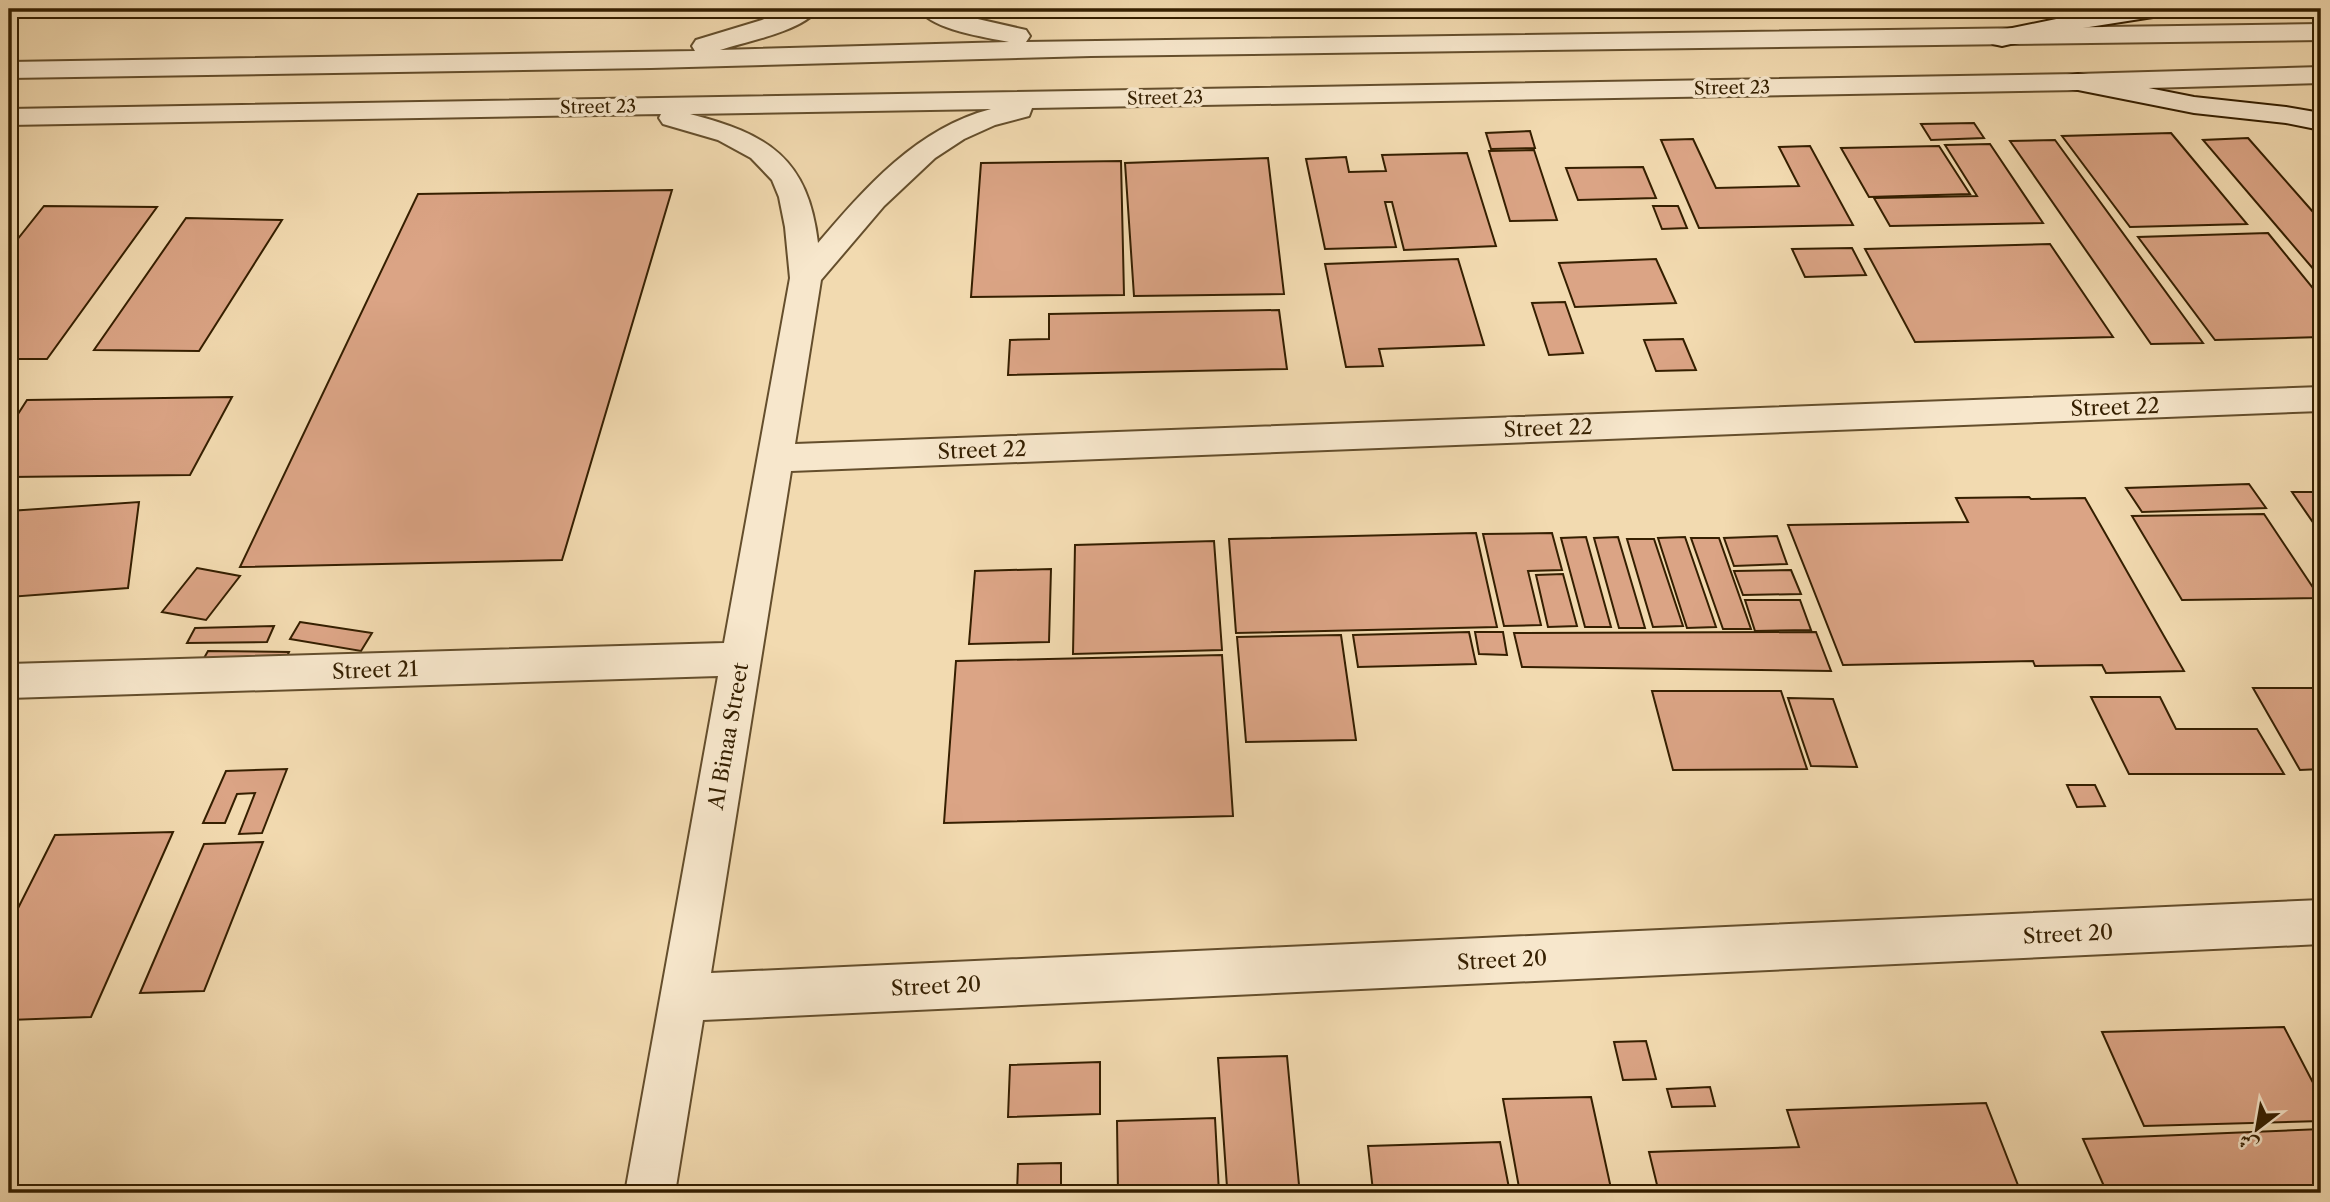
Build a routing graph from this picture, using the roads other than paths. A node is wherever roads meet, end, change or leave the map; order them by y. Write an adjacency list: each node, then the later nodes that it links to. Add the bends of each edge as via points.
1 (805, 9): 7 (street, via 744,35)
2 (932, 9): 6 (street, via 960,23)
3 (2153, 9): 5 (street)
4 (2321, 32): 5 (street)
5 (2002, 38): 6 (street)
6 (1091, 48): 7 (street)
7 (651, 60): 8 (street)
8 (9, 70)
9 (2321, 75): 10 (street, Street 23)
10 (2078, 82): 11 (street, Street 23); 14 (street, via 2194,105)
11 (1092, 99): 12 (street, Street 23); 15 (street, via 993,114 951,136 884,187)
12 (632, 107): 13 (street, Street 23); 15 (street, Al Binaa Street, via 730,133 768,154 785,175 794,198)
13 (9, 117)
14 (2321, 122)
15 (806, 278): 17 (street, Al Binaa Street)
16 (2321, 399): 17 (street, Street 22)
17 (775, 458): 18 (street, Al Binaa Street)
18 (741, 659): 19 (street, Street 21); 21 (street, Al Binaa Street)
19 (9, 681)
20 (2321, 922): 21 (street, Street 20)
21 (683, 998): 22 (street, Al Binaa Street)
22 (650, 1193)

